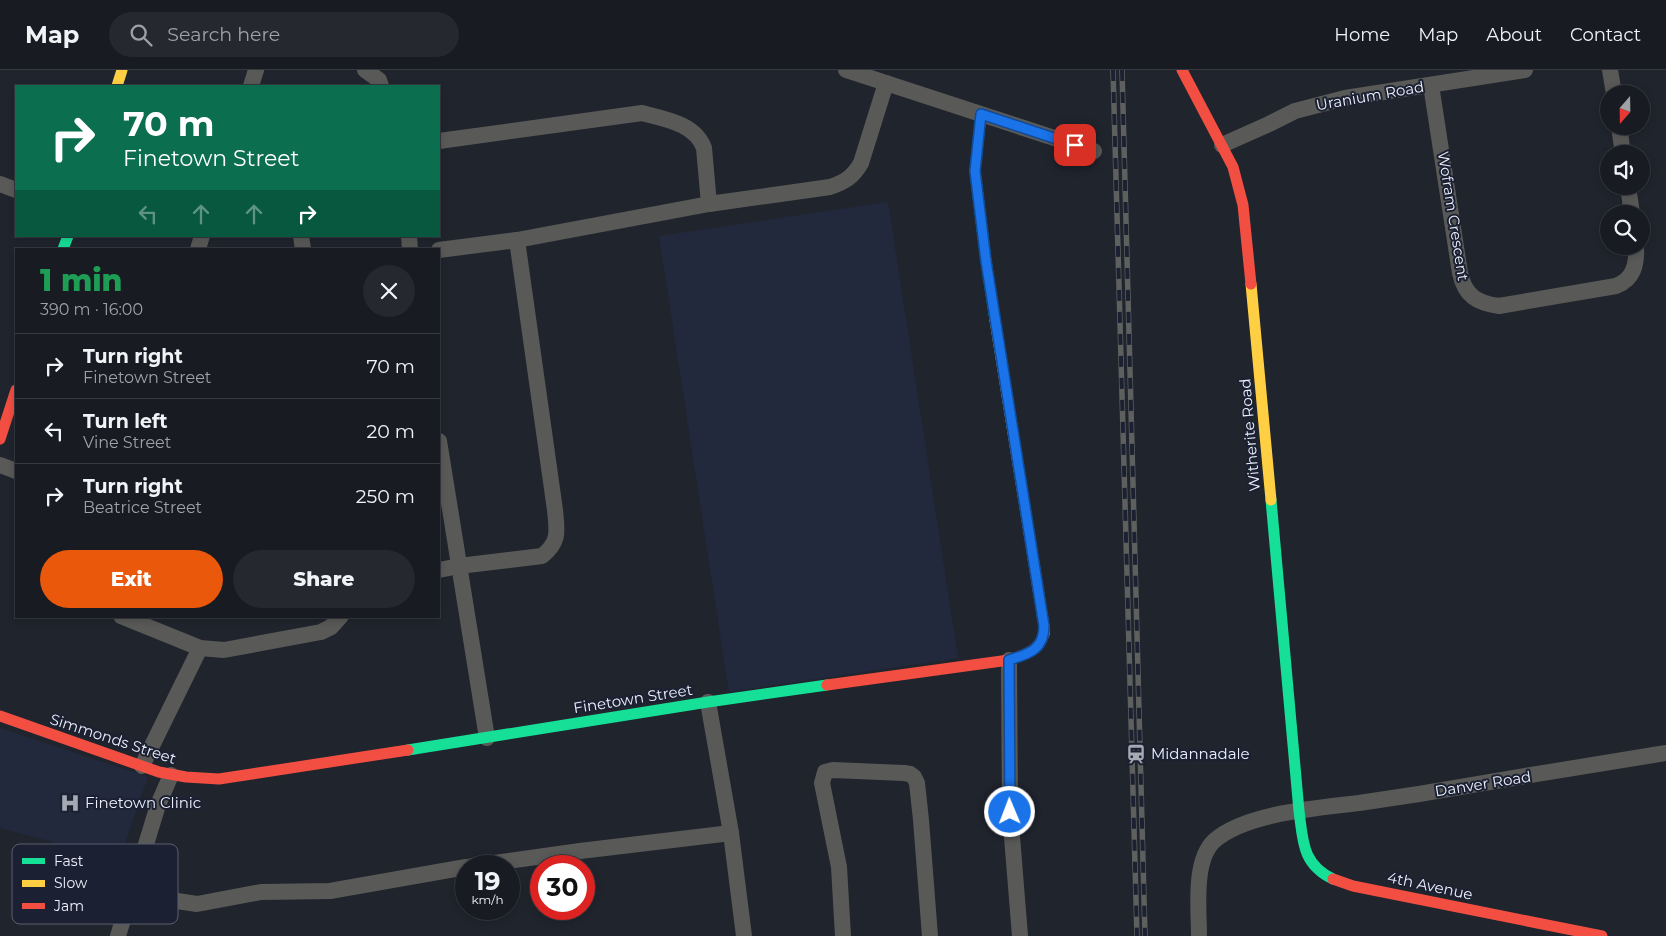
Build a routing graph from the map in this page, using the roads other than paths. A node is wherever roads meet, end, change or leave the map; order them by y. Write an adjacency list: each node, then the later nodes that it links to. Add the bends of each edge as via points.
1 (122, 70): 9 (street)
2 (256, 70): 10 (street)
3 (365, 70): 11 (street)
4 (846, 70): 8 (street)
5 (1182, 70): 16 (street, Witherite Road)
6 (1525, 70): 12 (street, Uranium Road)
7 (1610, 70): 13 (street)
8 (886, 83): 14 (street); 20 (street, via 860,163 855,173 844,182 830,187)
9 (117, 85)
10 (250, 85)
11 (381, 85)
12 (1431, 85): 16 (street, Uranium Road, via 1312,106); 23 (street, Wofram Crescent, via 1462,285 1472,296 1482,304 1499,306 1616,286 1631,276)
13 (1612, 85)
14 (981, 114): 17 (street); 34 (street, Finetown Street, via 975,171 1044,636 1040,645)
15 (440, 141): 20 (street, via 642,113 684,126 701,140)
16 (1222, 145): 42 (street, Witherite Road, via 1233,167 1243,205)
17 (1094, 151)
18 (0, 184): 19 (street)
19 (15, 190)
20 (709, 204): 21 (street)
21 (517, 240): 22 (street); 29 (street, via 555,510 556,540 542,556)
22 (440, 250)
23 (1636, 255)
24 (15, 393): 25 (street)
25 (0, 439)
26 (440, 447): 29 (street)
27 (0, 465): 28 (street)
28 (15, 471)
29 (459, 566): 30 (street); 37 (street)
30 (440, 570)
31 (126, 618): 33 (street)
32 (339, 618): 33 (street, via 321,632 224,650)
33 (200, 648): 39 (street)
34 (1009, 660): 35 (street, Finetown Street); 51 (street, via 1010,812)
35 (708, 702): 37 (street, Finetown Street); 43 (street)
36 (0, 716): 39 (street, Simmonds Street)
37 (487, 738): 41 (street, Finetown Street)
38 (1666, 753): 42 (street, Danver Road)
39 (142, 766): 40 (street, Simmonds Street)
40 (171, 775): 41 (street, Simmonds Street); 44 (street)
41 (219, 779)
42 (1299, 811): 52 (street, Danver Road, via 1231,830 1213,842 1201,866); 53 (street, 4th Avenue, via 1306,851 1312,865 1336,881)
43 (731, 833): 45 (street); 48 (street)
44 (146, 844)
45 (520, 859)
46 (455, 869): 47 (street, via 330,891 261,892 197,904)
47 (178, 901)
48 (744, 936)
49 (843, 936): 50 (street, via 838,867 822,783 825,772 833,770 904,773 914,777 921,820)
50 (930, 936)
51 (1020, 936)
52 (1199, 936)
53 (1602, 936)

